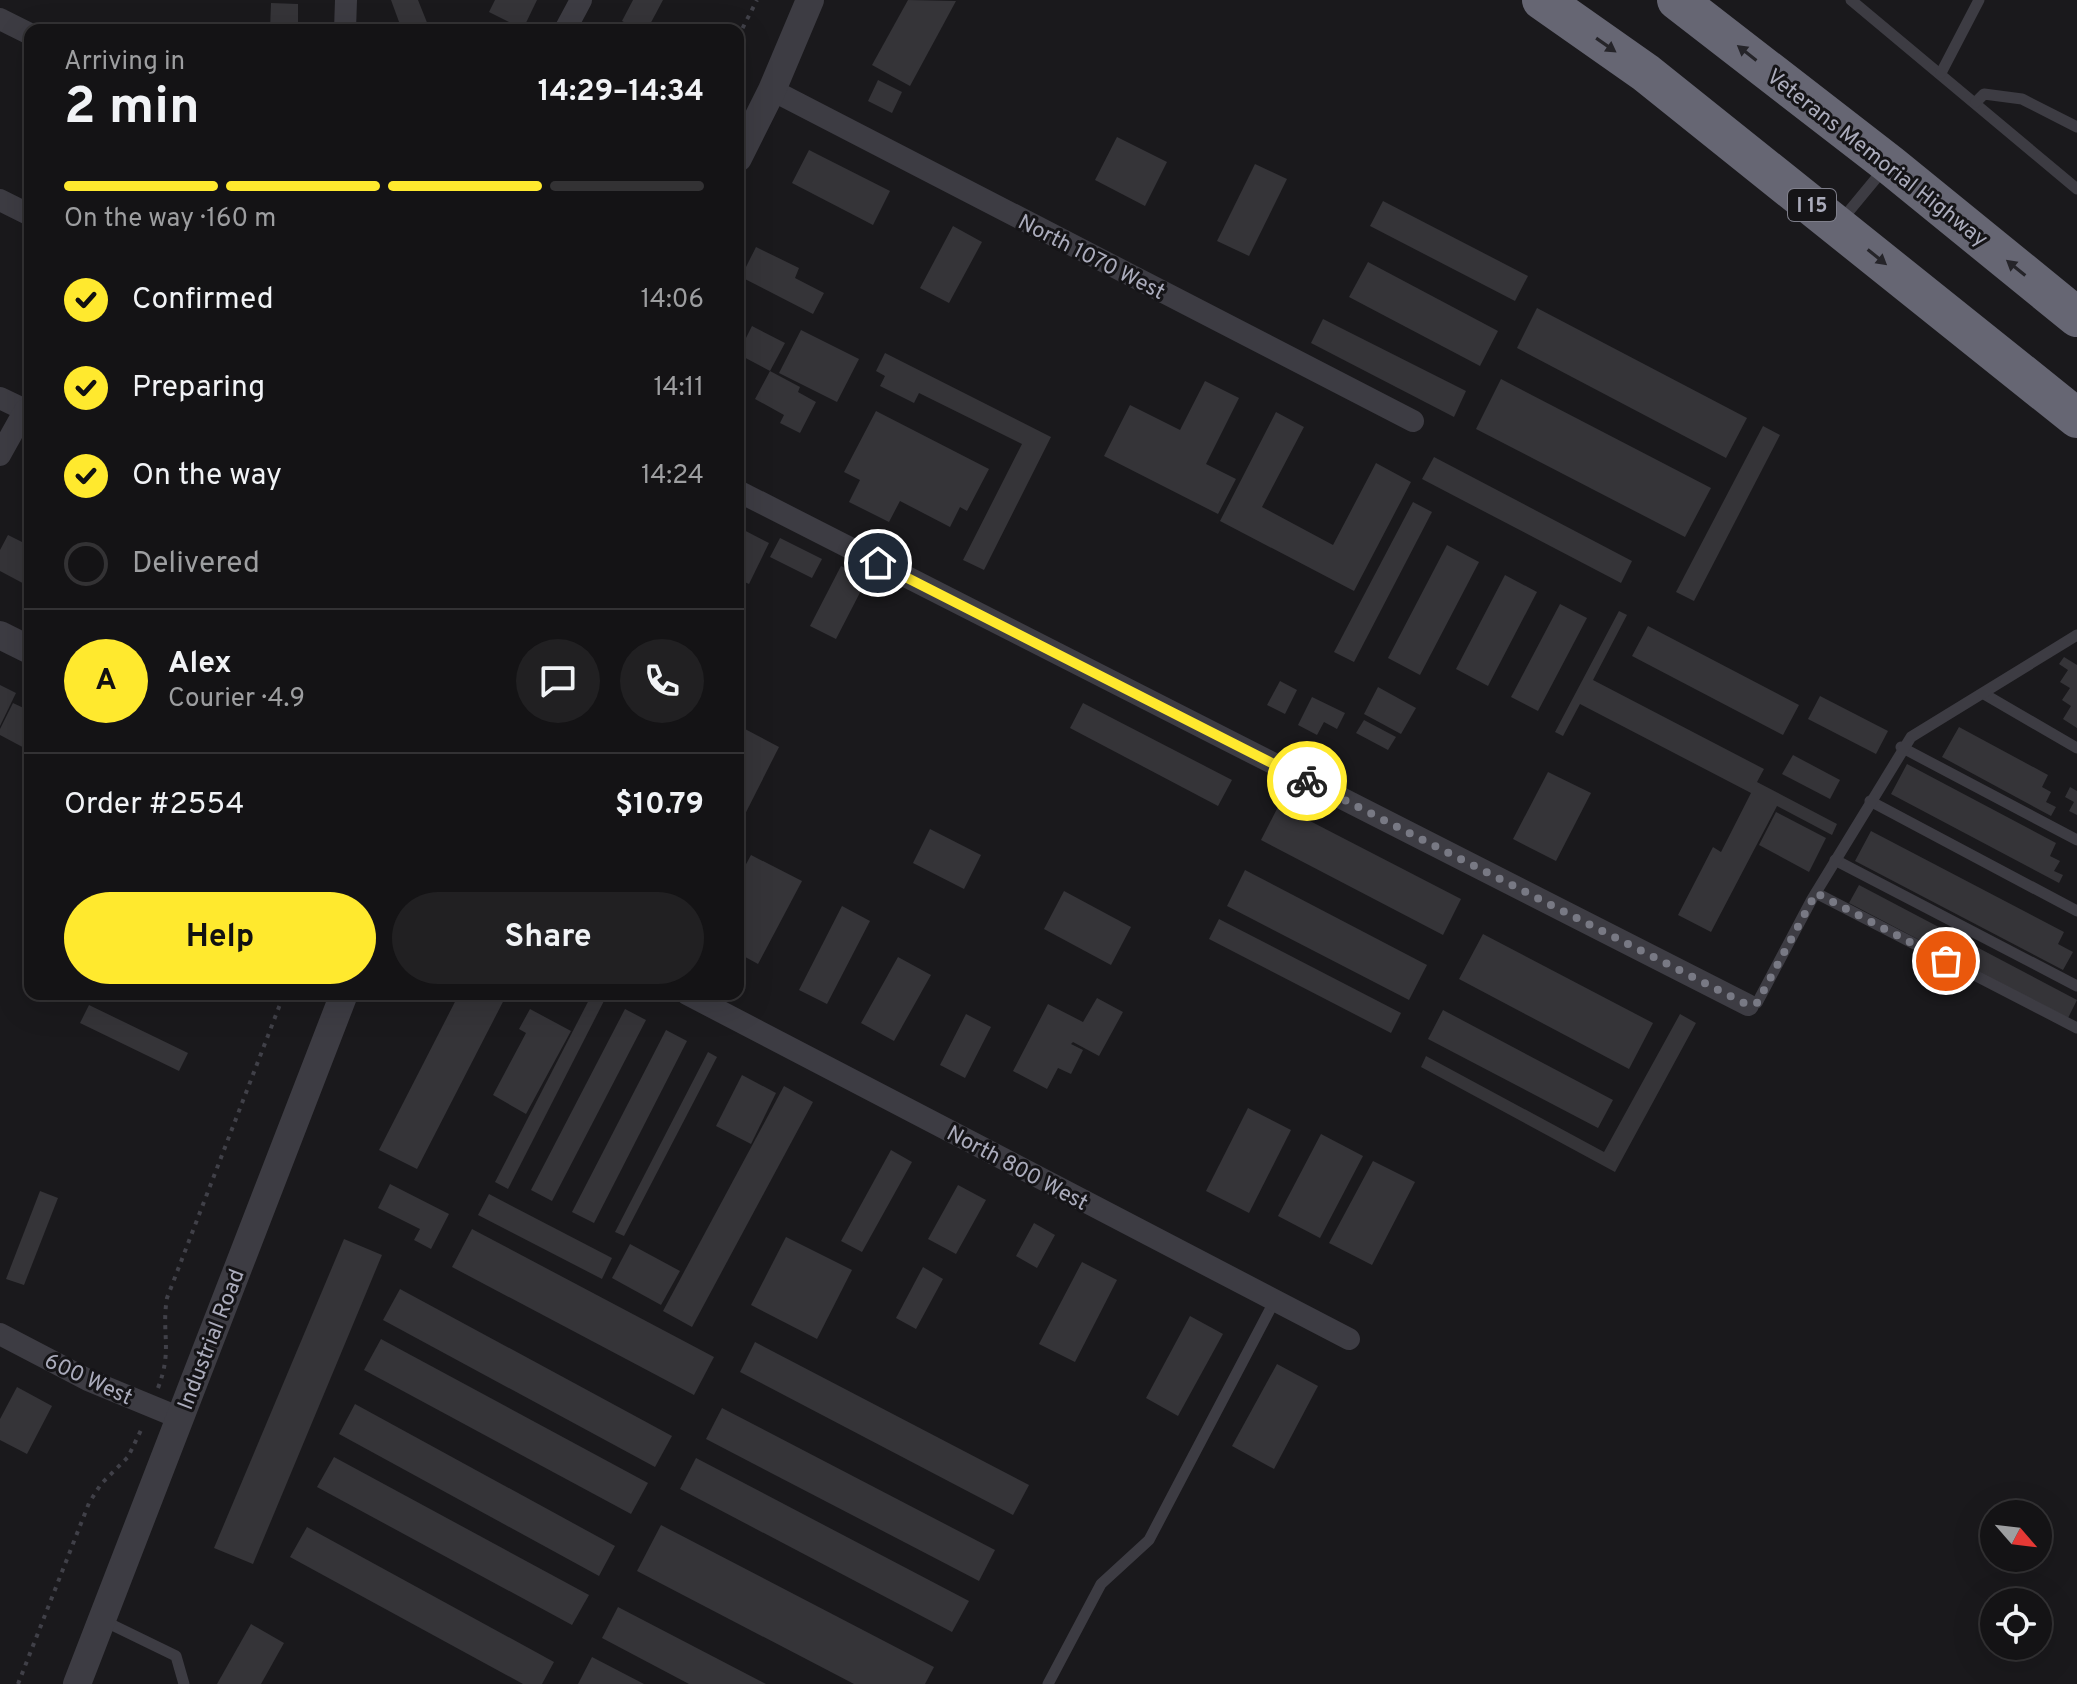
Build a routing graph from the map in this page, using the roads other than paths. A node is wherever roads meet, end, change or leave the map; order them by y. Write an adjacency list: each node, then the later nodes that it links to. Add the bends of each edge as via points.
1 (346, 0): 9 (street)
2 (581, 0): 10 (street)
3 (810, 0): 13 (street)
4 (1542, 0): 21 (highway, I 15, one-way to 21, via 1646,73)
5 (1677, 0): 17 (highway, Veterans Memorial Highway, one-way to 5)
6 (1851, 0): 12 (lane)
7 (1979, 0): 12 (lane)
8 (0, 19): 11 (street)
9 (345, 24)
10 (568, 24)
11 (24, 31)
12 (1941, 73): 14 (lane)
13 (772, 90): 16 (street); 27 (street, North 1070 West)
14 (1976, 102): 15 (lane, via 1984,94 2022,99); 18 (lane)
15 (2077, 127)
16 (744, 146)
17 (1889, 164): 21 (lane); 22 (highway, Veterans Memorial Highway, one-way to 17)
18 (2077, 189)
19 (0, 200): 20 (street)
20 (24, 212)
21 (1837, 225): 26 (highway, I 15, one-way to 26)
22 (2077, 317)
23 (0, 398): 24 (street)
24 (24, 409)
25 (24, 415): 28 (street)
26 (2077, 418)
27 (1413, 421)
28 (0, 455)
29 (744, 494): 44 (street)
30 (0, 635): 32 (street)
31 (2077, 635): 33 (lane)
32 (24, 647)
33 (1984, 694): 34 (lane); 35 (lane)
34 (1901, 747): 36 (lane); 37 (lane)
35 (2077, 748)
36 (1870, 801): 38 (lane); 40 (lane)
37 (2077, 840)
38 (1835, 860): 39 (lane); 41 (lane)
39 (1816, 893): 44 (lane, via 1757,1003); 45 (lane)
40 (2077, 911)
41 (2077, 986)
42 (342, 1000): 49 (street, Industrial Road)
43 (699, 1000): 46 (street, North 800 West)
44 (1748, 1005)
45 (2077, 1028)
46 (1275, 1300): 48 (street, North 800 West); 53 (lane, via 1149,1540 1101,1584)
47 (0, 1334): 49 (street, 600 West, via 88,1380)
48 (1349, 1339)
49 (180, 1418): 50 (street, Industrial Road)
50 (102, 1620): 51 (street, Industrial Road); 52 (lane, via 176,1656)
51 (77, 1684)
52 (184, 1684)
53 (1048, 1684)

